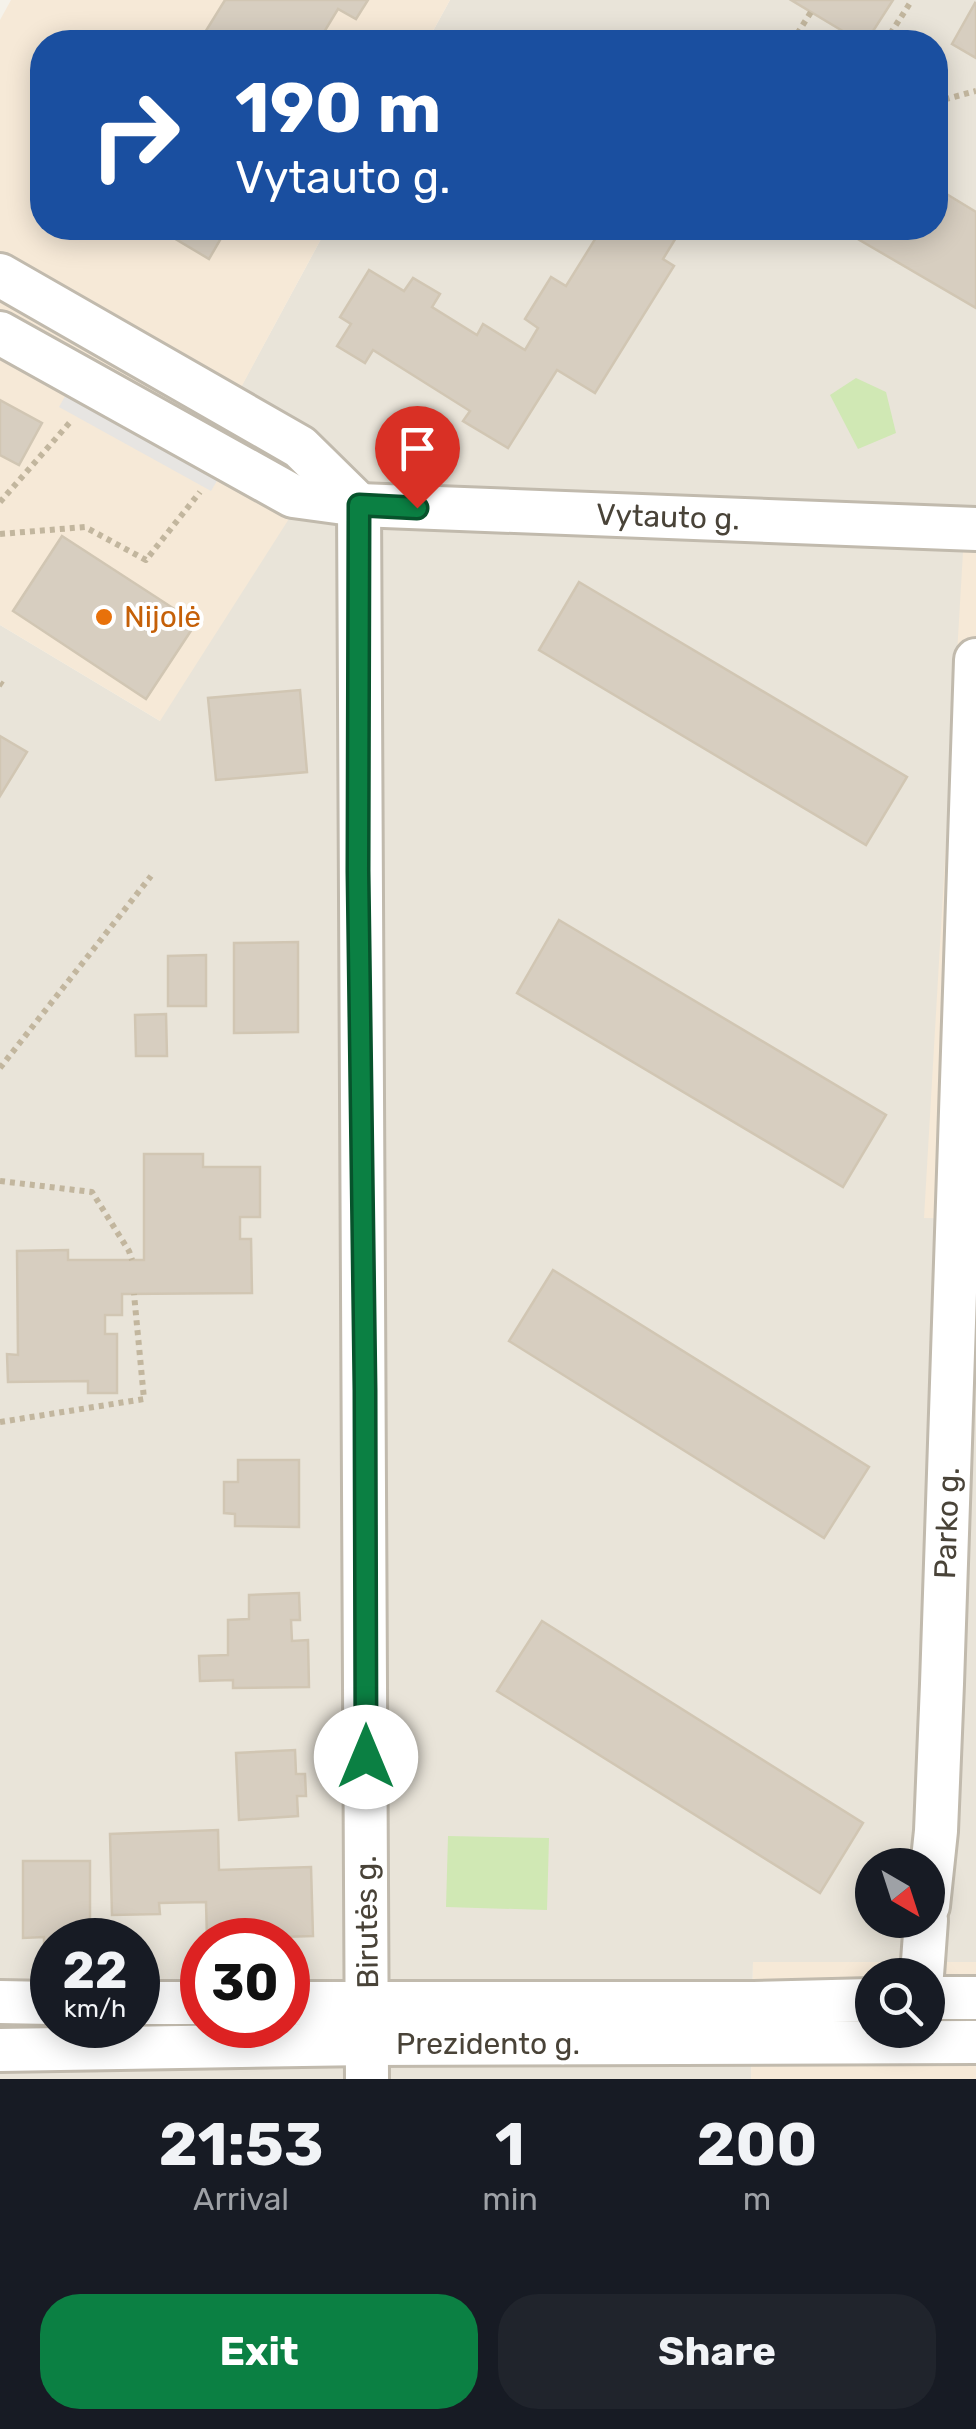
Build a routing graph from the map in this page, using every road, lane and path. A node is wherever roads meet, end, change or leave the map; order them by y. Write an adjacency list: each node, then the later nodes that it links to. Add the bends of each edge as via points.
1 (912, 0): 4 (path)
2 (811, 12): 3 (path)
3 (800, 30)
4 (893, 30)
5 (976, 91): 6 (path)
6 (948, 99)
7 (0, 275): 12 (street, via 300,447)
8 (0, 333): 9 (street, Vytauto g.)
9 (99, 388): 10 (street, Vytauto g.); 11 (path)
10 (226, 459): 12 (street, Vytauto g., via 293,496); 14 (path, via 146,560 85,526)
11 (0, 502)
12 (359, 505): 13 (street, Vytauto g.); 29 (street, Birutės g.)
13 (976, 529)
14 (0, 534)
15 (976, 660): 22 (street, Parko g.)
16 (151, 876): 17 (path)
17 (0, 1068)
18 (0, 1181): 19 (path, via 92,1192)
19 (132, 1260)
20 (134, 1294): 21 (path, via 144,1398)
21 (0, 1422)
22 (934, 1848)
23 (945, 1998): 24 (street)
24 (976, 1998)
25 (855, 2000): 29 (street, Prezidento g., via 754,2003)
26 (0, 2002): 27 (street)
27 (30, 2002)
28 (310, 2014): 29 (street, Prezidento g.)
29 (368, 2042): 30 (street, Prezidento g.); 31 (street, Prezidento g.)
30 (976, 2042)
31 (0, 2050)

